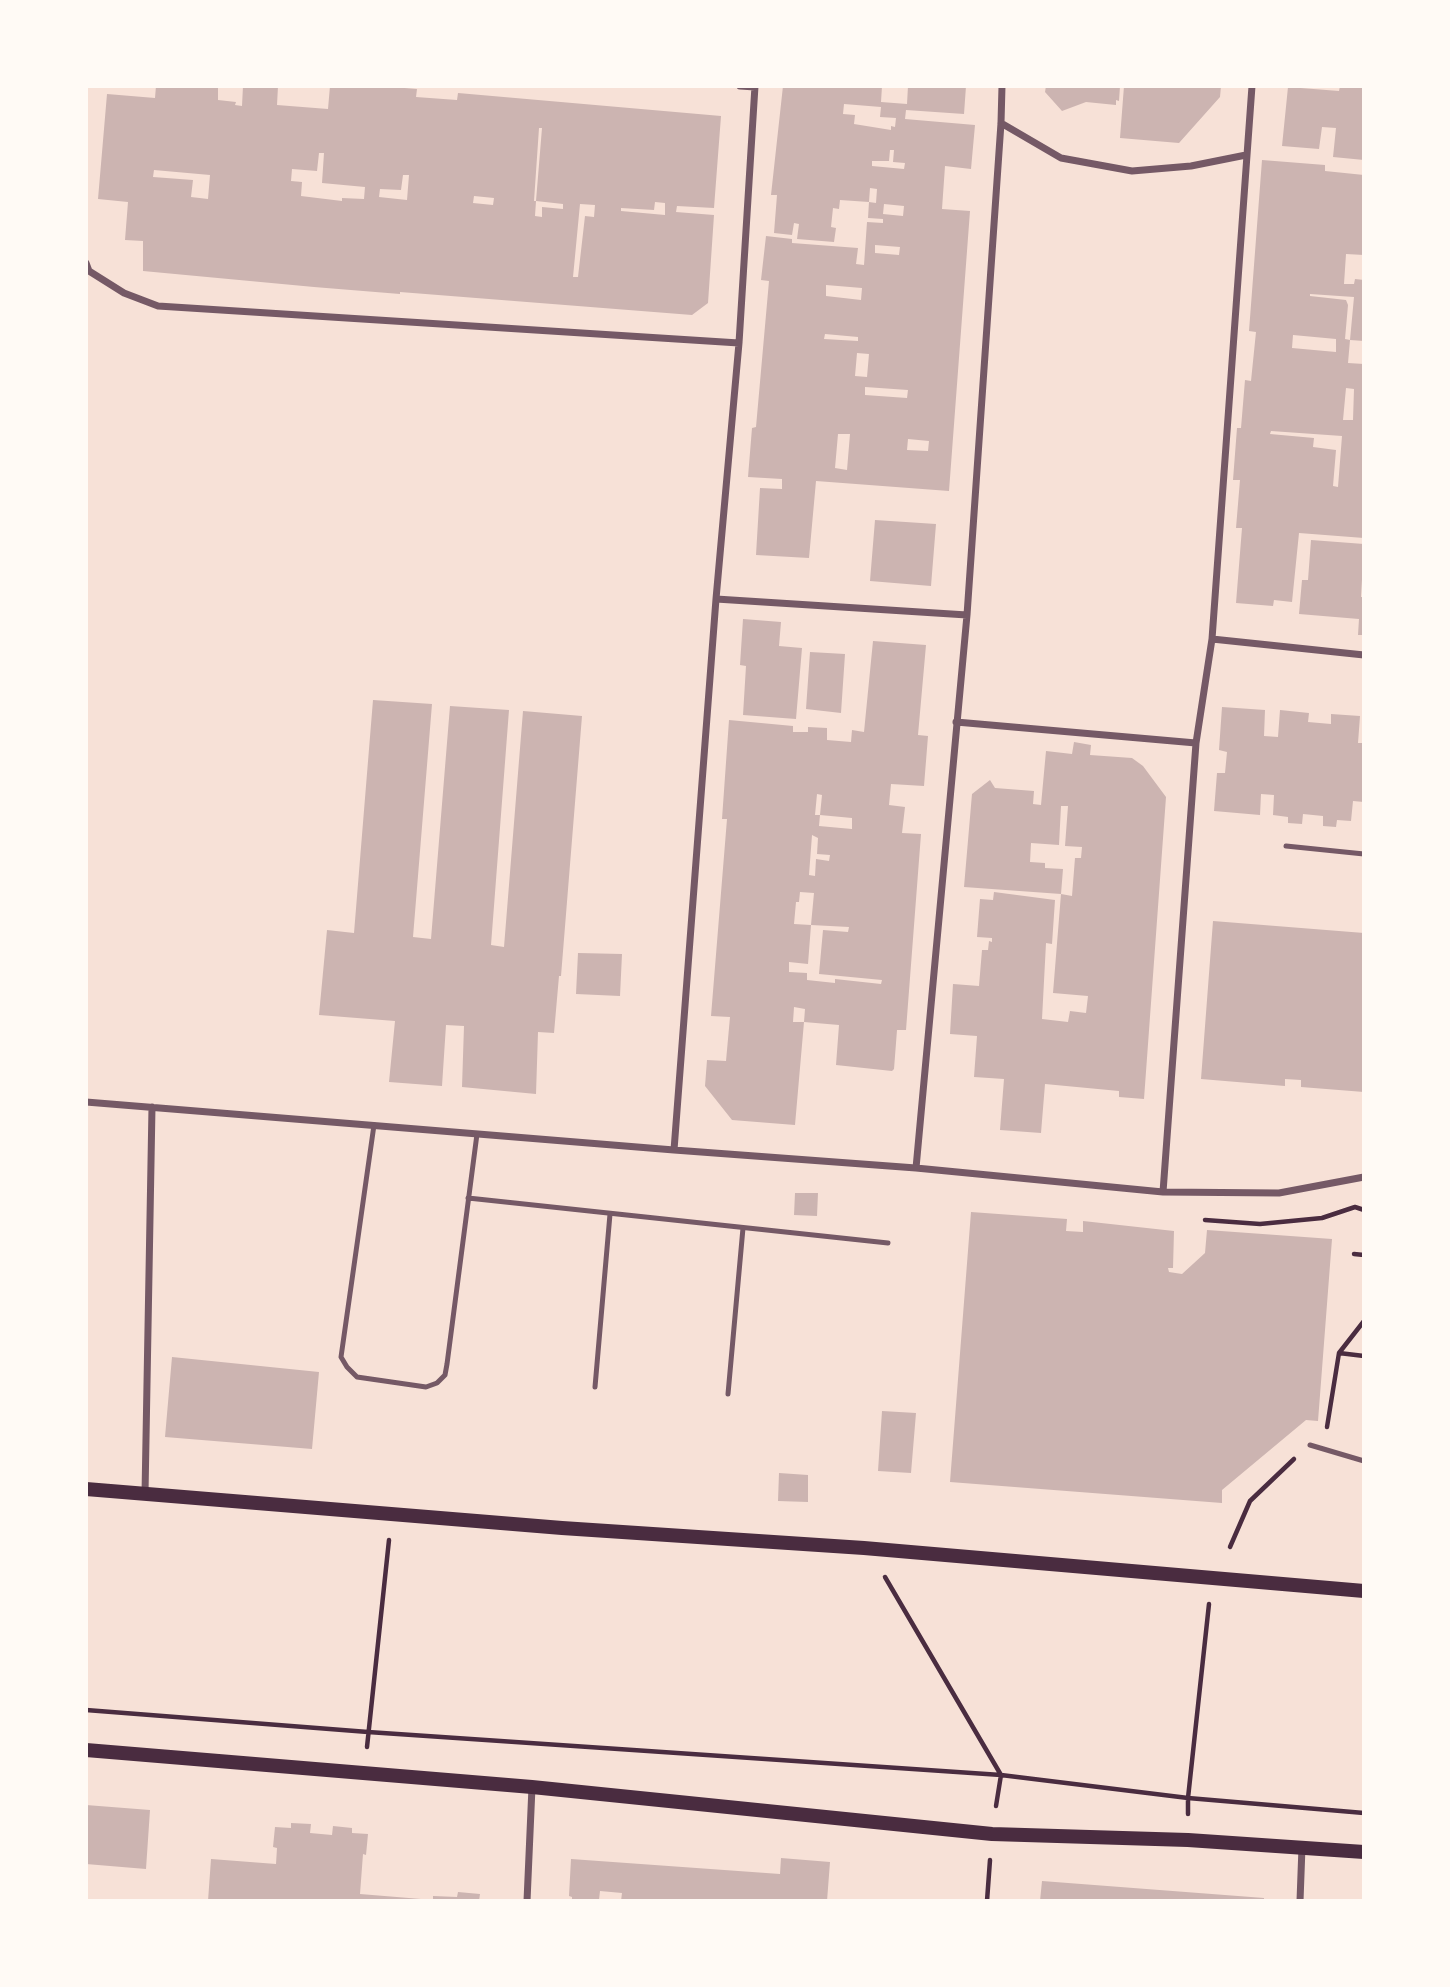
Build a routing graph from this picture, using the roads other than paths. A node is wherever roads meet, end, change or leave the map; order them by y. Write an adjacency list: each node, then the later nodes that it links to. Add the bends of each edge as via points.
1 (740, 86): 2 (street)
2 (755, 86): 9 (street)
3 (1002, 86): 5 (street)
4 (1252, 86): 6 (street)
5 (1001, 123): 6 (street, via 1061,158 1132,171); 11 (street)
6 (1246, 155): 12 (street)
7 (86, 262): 8 (street)
8 (87, 272): 9 (street, via 158,306)
9 (739, 343): 10 (street)
10 (716, 599): 11 (street); 22 (street)
11 (967, 615): 14 (street)
12 (1212, 639): 13 (street); 15 (street)
13 (1364, 655)
14 (956, 722): 15 (street); 23 (street)
15 (1196, 743): 25 (street)
16 (1286, 846): 17 (lane)
17 (1364, 854)
18 (86, 1102): 19 (street)
19 (152, 1107): 20 (street); 35 (street)
20 (374, 1125): 21 (street); 26 (lane, via 341,1357 357,1377 426,1387 445,1375)
21 (477, 1135): 22 (street); 26 (lane)
22 (674, 1150): 23 (street)
23 (916, 1168): 25 (street)
24 (1364, 1177): 25 (street, via 1279,1193)
25 (1163, 1192)
26 (468, 1198): 27 (lane)
27 (610, 1214): 28 (lane); 30 (lane)
28 (743, 1228): 29 (lane); 31 (lane)
29 (888, 1243)
30 (595, 1387)
31 (728, 1394)
32 (1310, 1446): 33 (lane)
33 (1364, 1461)
34 (86, 1489): 35 (main road)
35 (145, 1494): 36 (main road)
36 (1364, 1591)
37 (86, 1750): 38 (main road)
38 (532, 1787): 39 (main road, via 992,1834); 41 (street)
39 (1302, 1847): 40 (main road); 42 (street)
40 (1364, 1852)
41 (527, 1901)
42 (1300, 1901)

